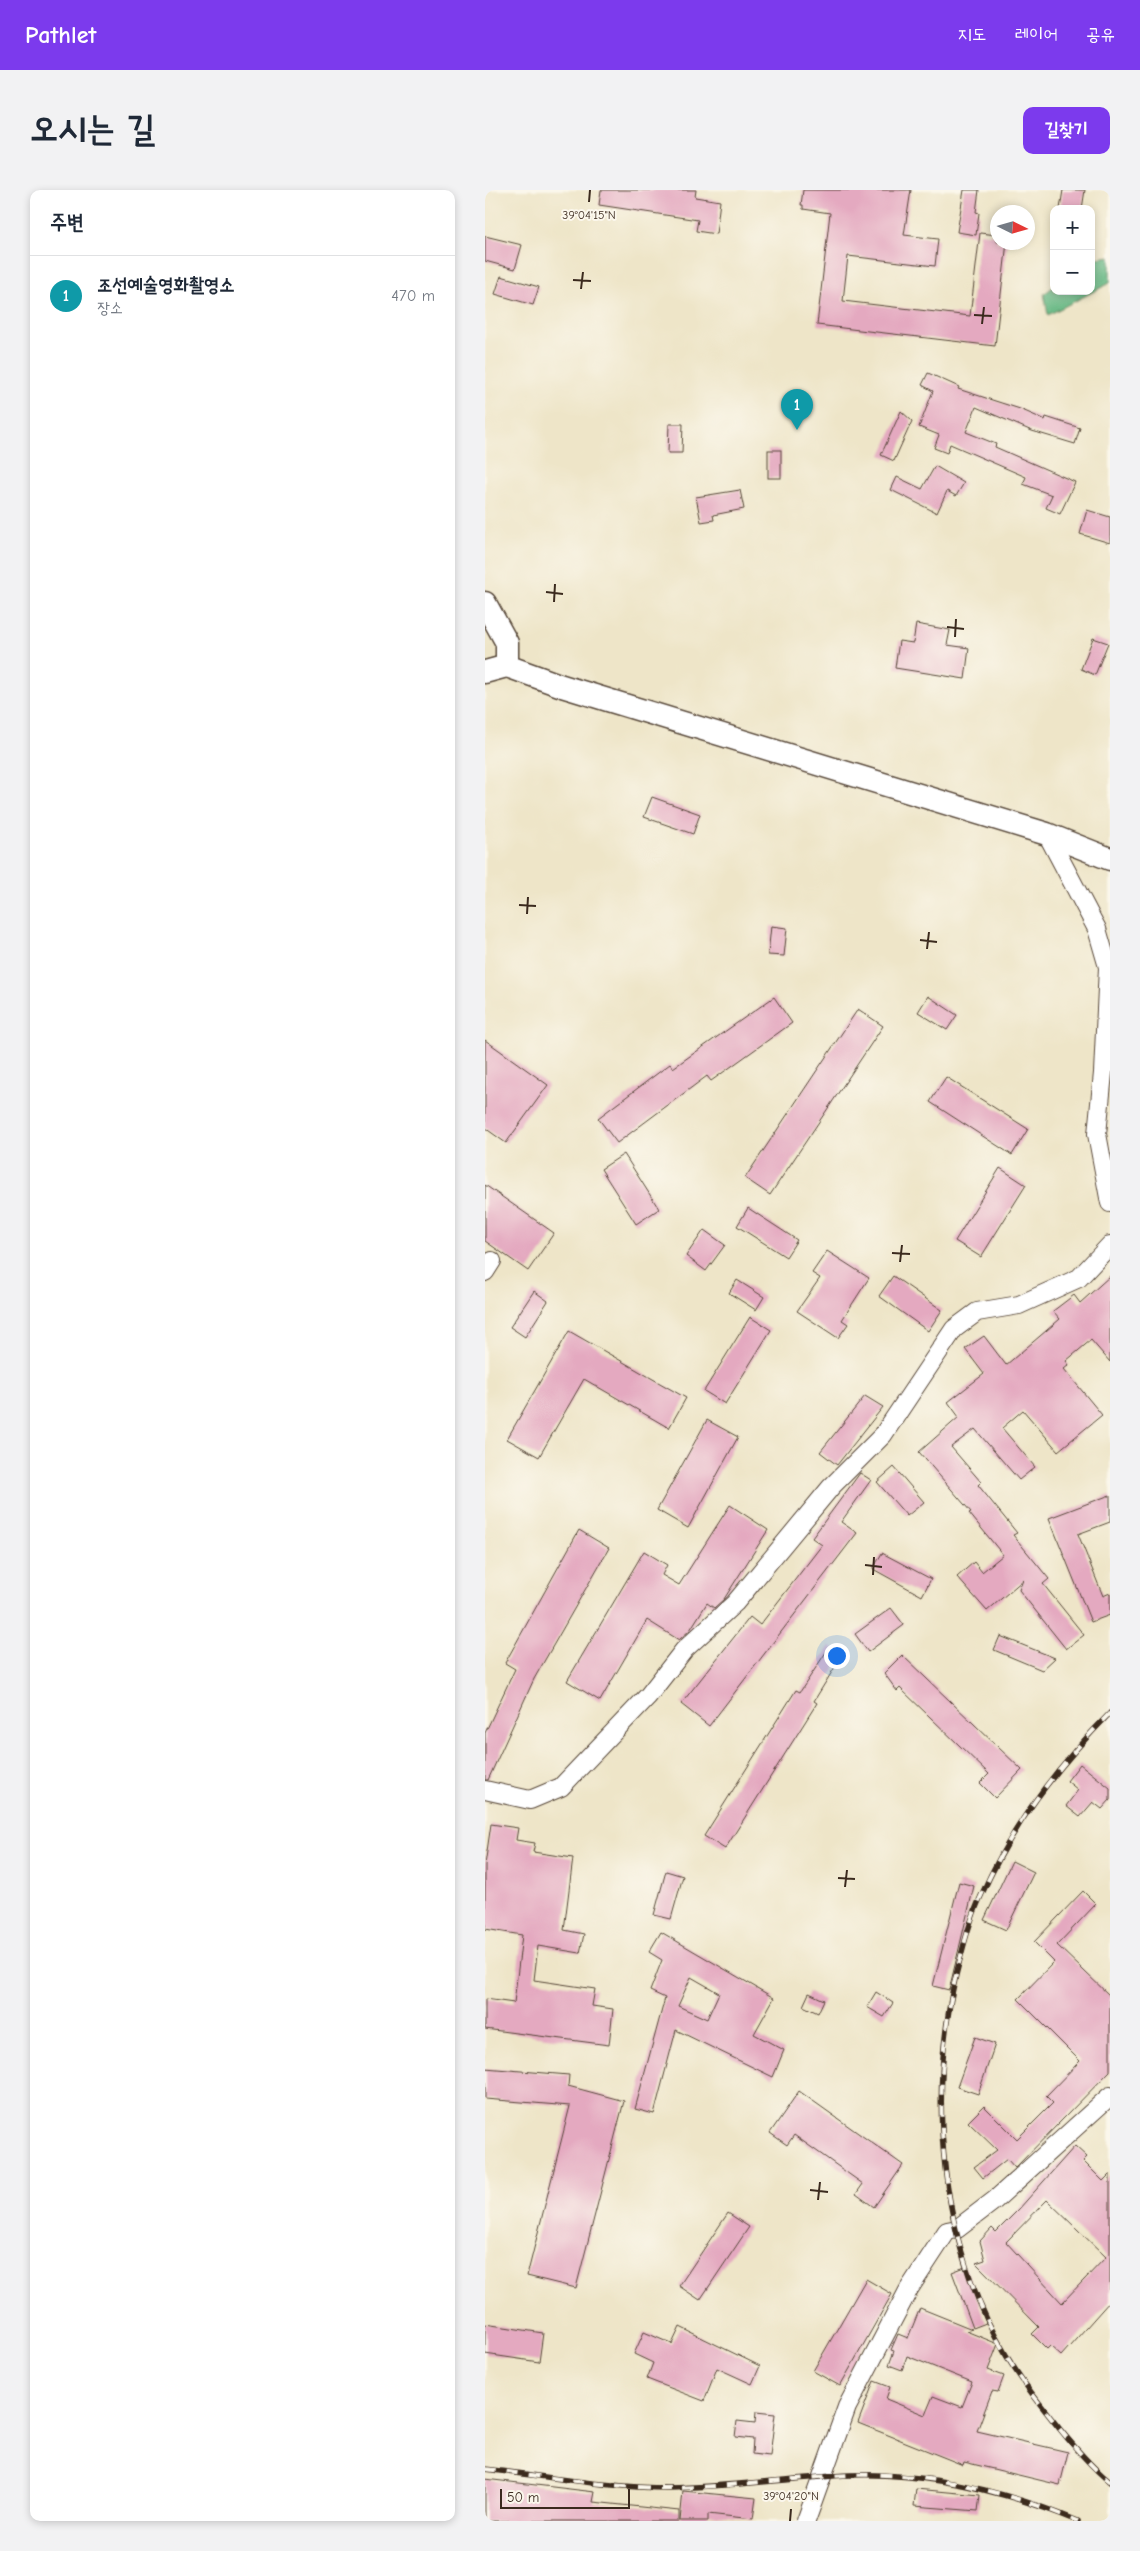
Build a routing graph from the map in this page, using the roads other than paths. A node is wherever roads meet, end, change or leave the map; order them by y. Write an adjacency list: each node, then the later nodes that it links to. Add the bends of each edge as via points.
1 (485, 603): 2 (street, via 507,643)
2 (507, 666): 3 (street); 4 (street, via 553,683)
3 (485, 672)
4 (1047, 834): 5 (street); 6 (street, via 1097,929 1108,967 1097,1134)
5 (1110, 859)
6 (1110, 1203)
7 (1110, 1245): 8 (street, via 1079,1278 1019,1305 977,1312 954,1329 883,1435 831,1487 735,1603 684,1650 648,1696 561,1787 529,1800)
8 (485, 1790)
9 (1110, 2096): 10 (street, via 995,2200 957,2229 947,2231 909,2290 847,2407)
10 (806, 2521)

